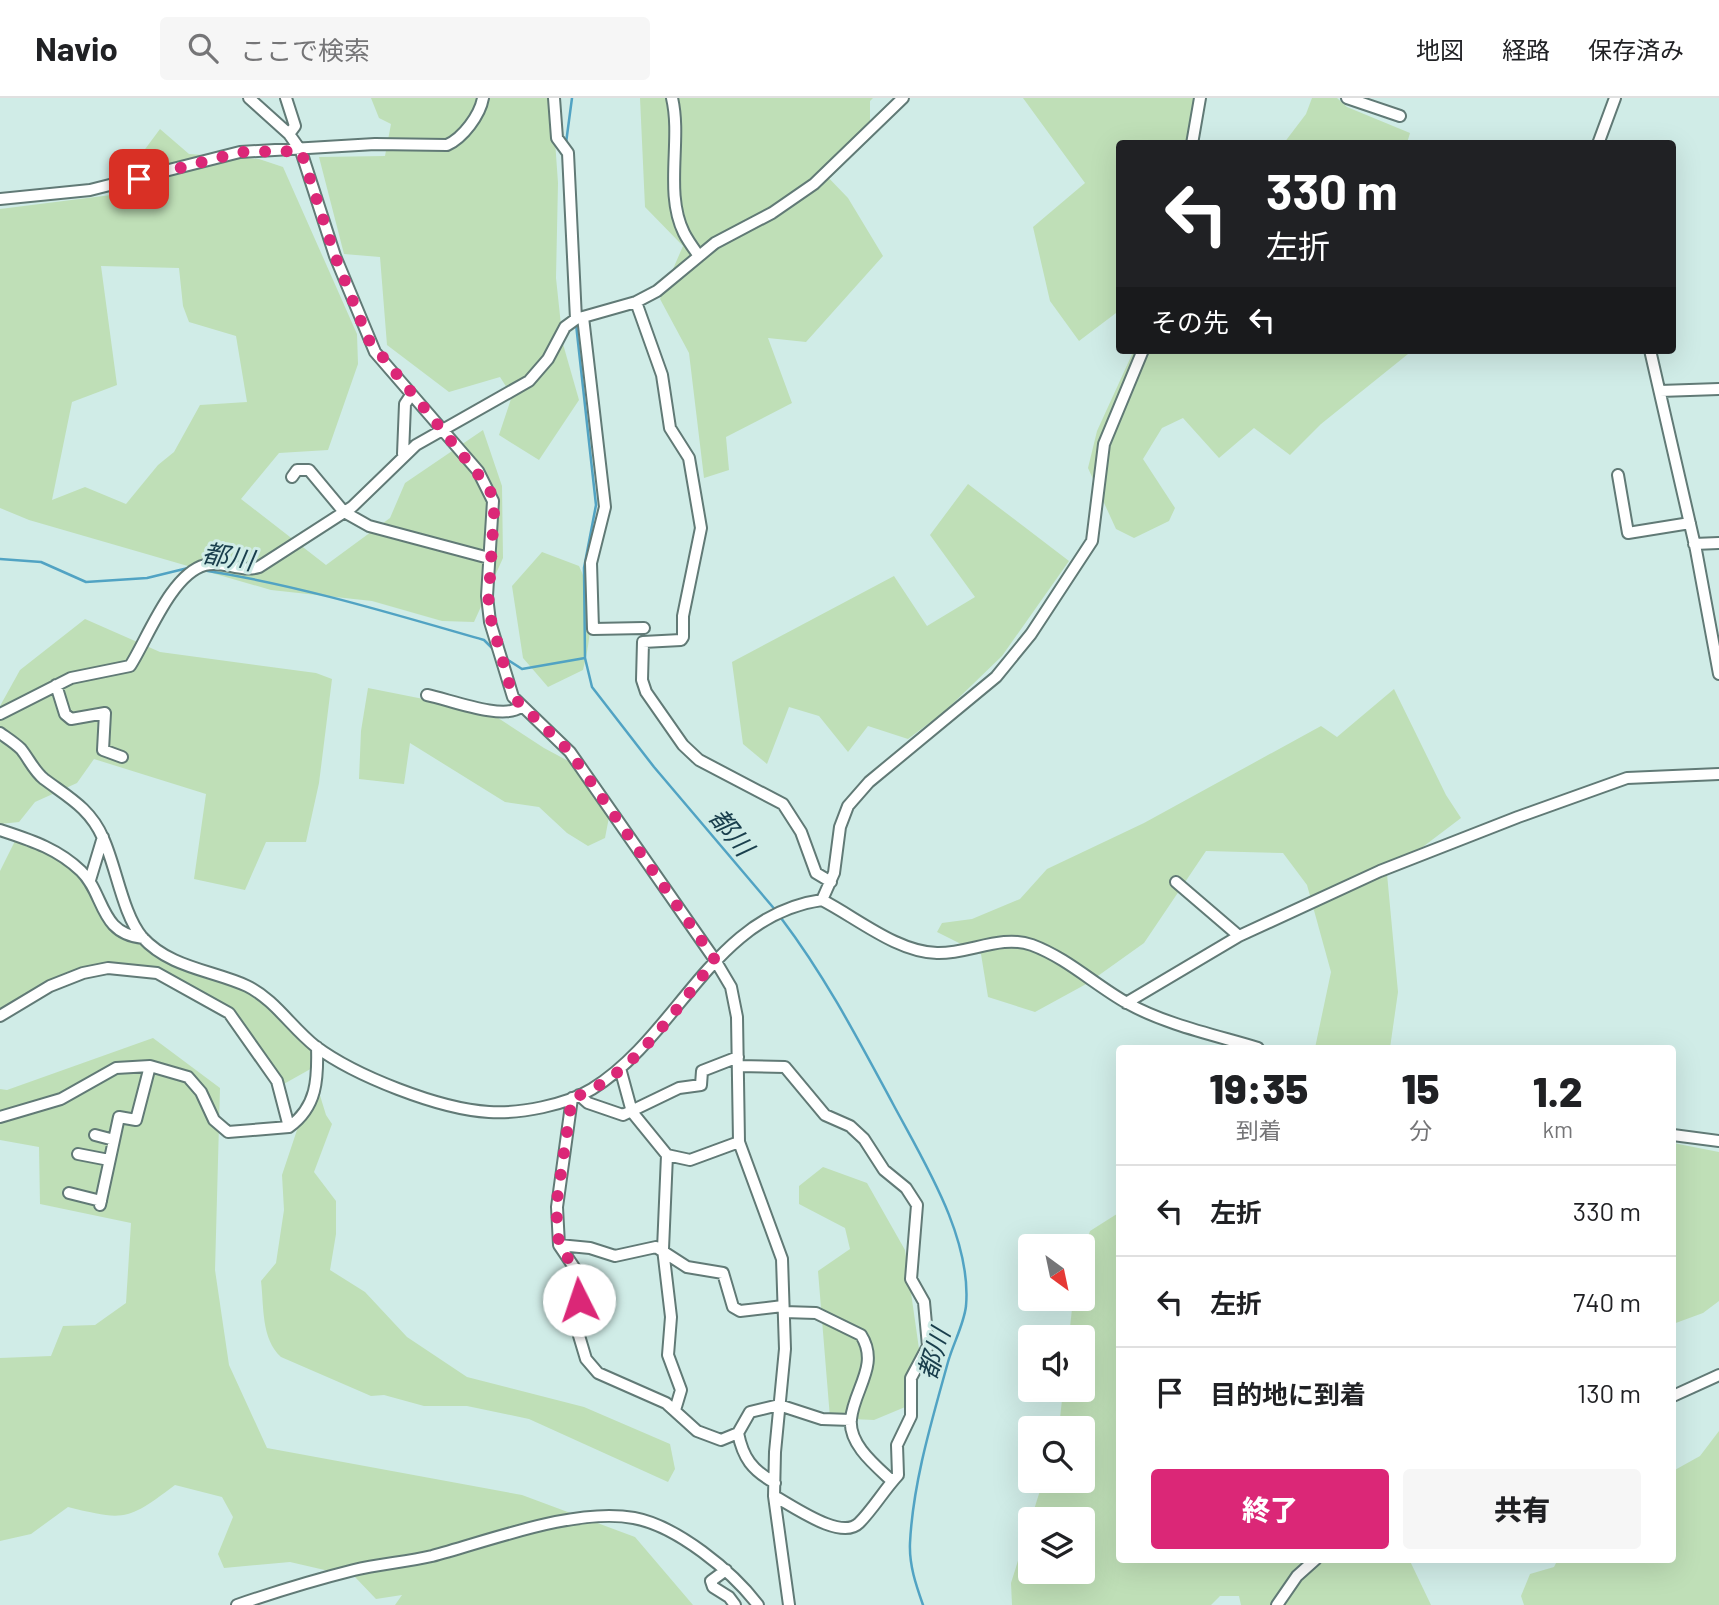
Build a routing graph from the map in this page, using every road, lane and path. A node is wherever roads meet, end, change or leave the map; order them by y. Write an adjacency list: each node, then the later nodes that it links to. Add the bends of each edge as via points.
1 (249, 98): 11 (street)
2 (286, 98): 11 (street, via 296,120)
3 (483, 98): 14 (street, via 481,111 447,145 375,144)
4 (554, 98): 18 (street, via 557,138 568,153)
5 (671, 98): 16 (street, via 677,118 677,200 683,232)
6 (904, 98): 16 (street, via 814,184)
7 (1200, 98): 12 (street)
8 (1348, 98): 10 (street)
9 (1615, 98): 13 (street)
10 (1400, 116)
11 (289, 134): 14 (street)
12 (1193, 140)
13 (1599, 140)
14 (301, 151): 15 (street, via 240,152 90,190); 23 (street, via 368,339)
15 (0, 198)
16 (699, 256): 17 (street)
17 (636, 302): 18 (street); 45 (street, via 662,375 670,428 690,458 701,528 683,616 683,638 643,642 646,692 699,760 783,804 801,832 816,873)
18 (580, 318): 24 (street, via 565,327 548,359 529,380); 33 (street, via 606,507 591,563 593,629)
19 (1141, 354): 45 (street, via 1104,444 1092,541 1031,634 996,677 869,782 848,806)
20 (1651, 354): 22 (street)
21 (1719, 388): 22 (street)
22 (1660, 391): 29 (street)
23 (411, 395): 24 (street); 25 (street, via 405,404)
24 (441, 429): 25 (street); 32 (street, via 490,489 494,513)
25 (403, 454): 28 (street)
26 (1618, 475): 29 (street, via 1628,533)
27 (292, 477): 28 (street, via 297,470 309,470)
28 (344, 512): 32 (street, via 369,526); 35 (street, via 259,567 202,566 162,606 130,666)
29 (1690, 523): 31 (street)
30 (1719, 543): 31 (street)
31 (1694, 544): 34 (street)
32 (489, 558): 37 (street, via 490,622 506,682)
33 (644, 628)
34 (1719, 674)
35 (56, 685): 38 (street); 40 (street, via 71,719 105,713 103,750)
36 (427, 695): 37 (street, via 496,712)
37 (520, 707): 50 (street, via 570,752)
38 (0, 714)
39 (0, 733): 43 (street, via 21,750 43,779 81,805)
40 (122, 757)
41 (1719, 774): 48 (street, via 1627,778 1380,871)
42 (0, 831): 44 (street, via 59,852)
43 (103, 837): 44 (street); 49 (street, via 132,921)
44 (90, 880): 49 (street, via 110,921 132,937)
45 (831, 882): 47 (street)
46 (1176, 883): 48 (street)
47 (822, 900): 50 (street, via 771,915); 51 (street, via 917,950 956,952 1009,941 1033,945)
48 (1239, 936): 51 (street)
49 (143, 938): 54 (street, via 183,965 248,987)
50 (715, 960): 55 (street, via 734,998); 57 (street, via 654,1036)
51 (1126, 1003): 53 (street)
52 (0, 1016): 61 (street, via 83,972 108,968 157,973 229,1013 281,1088)
53 (1248, 1045)
54 (317, 1047): 58 (street, via 382,1083 476,1111 513,1111); 61 (street, via 312,1100 301,1119)
55 (738, 1062): 59 (street, via 702,1071 701,1085 679,1088); 66 (street); 80 (street, via 785,1067 825,1115 850,1126 864,1139 884,1170 906,1188 917,1205 911,1279 924,1302 928,1346 911,1378 911,1416 897,1445 898,1475)
56 (150, 1066): 60 (street, via 116,1068 61,1099); 61 (street, via 188,1077 214,1120 228,1132); 64 (street, via 136,1119 119,1117)
57 (620, 1069): 58 (street); 59 (street)
58 (575, 1097): 59 (street, via 610,1113); 71 (street, via 556,1207)
59 (632, 1112): 68 (street)
60 (0, 1117)
61 (289, 1127)
62 (95, 1135): 64 (street)
63 (1676, 1135): 65 (street)
64 (114, 1140): 69 (street)
65 (1719, 1141)
66 (739, 1142): 68 (street, via 690,1160); 73 (street, via 782,1259)
67 (78, 1154): 69 (street)
68 (667, 1154): 72 (street)
69 (109, 1160): 70 (street, via 100,1203)
70 (69, 1193)
71 (559, 1245): 72 (street, via 615,1256 649,1246); 77 (street, via 580,1276 577,1329 591,1368)
72 (663, 1249): 73 (street, via 687,1267 723,1273 733,1307 740,1311); 77 (street, via 671,1317 668,1355 681,1390)
73 (783, 1309): 76 (street, via 785,1349); 78 (street, via 816,1313 864,1340 868,1370)
74 (1719, 1375): 75 (street)
75 (1676, 1395)
76 (779, 1405): 78 (street, via 822,1419); 79 (street, via 750,1412); 81 (street)
77 (675, 1410): 79 (street, via 688,1425 711,1438 721,1440)
78 (851, 1420): 80 (street, via 865,1454)
79 (738, 1433): 81 (street, via 746,1460)
80 (892, 1481): 82 (street, via 860,1522 850,1527 830,1527)
81 (775, 1483): 82 (street)
82 (774, 1496): 88 (street)
83 (1312, 1563): 89 (street)
84 (726, 1570): 85 (street, via 654,1524 632,1517 597,1518 558,1522 401,1563 356,1569); 86 (street, via 711,1581); 87 (street)
85 (237, 1605)
86 (736, 1605)
87 (758, 1605)
88 (789, 1605)
89 (1277, 1605)

